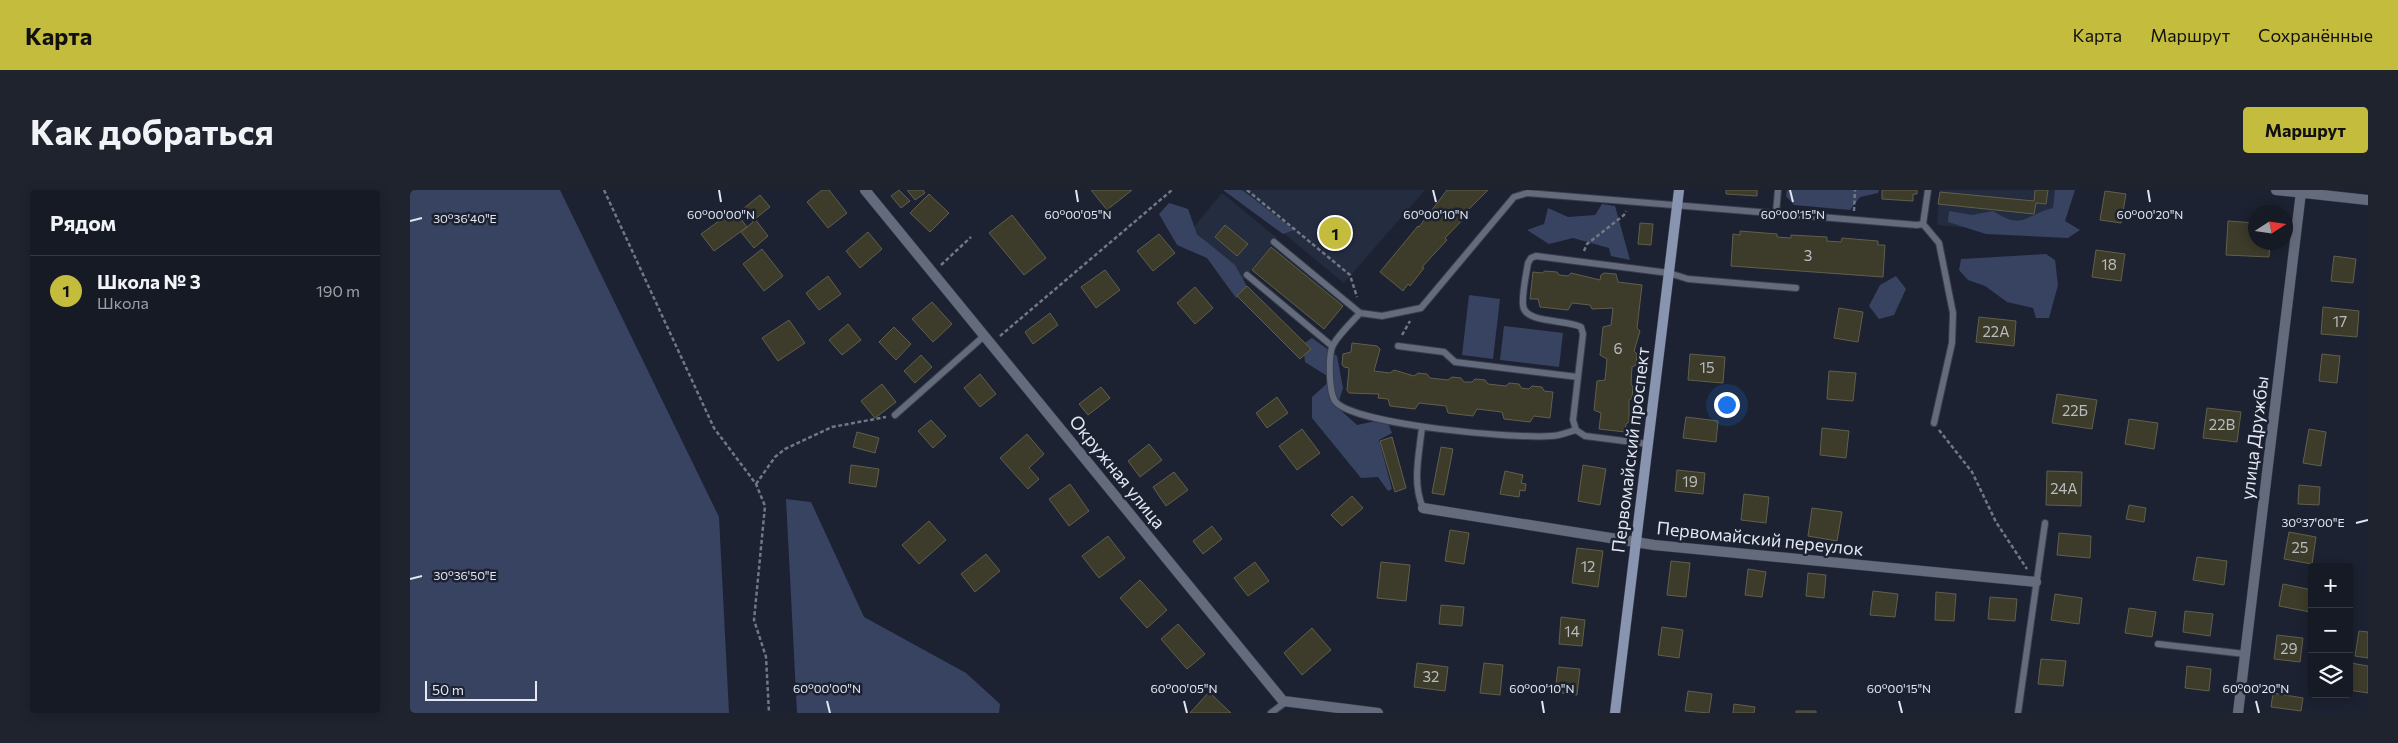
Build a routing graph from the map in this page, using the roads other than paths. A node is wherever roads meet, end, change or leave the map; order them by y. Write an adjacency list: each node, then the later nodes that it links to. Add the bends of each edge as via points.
1 (866, 190): 16 (street, Окружная улица)
2 (1680, 190): 8 (street, Первомайский проспект)
3 (1778, 190): 9 (lane)
4 (1928, 190): 10 (lane)
5 (2276, 190): 6 (street)
6 (2301, 192): 7 (street); 30 (street, улица Дружбы)
7 (2368, 200)
8 (1678, 204): 9 (lane); 12 (street, Первомайский проспект); 15 (lane, via 1526,192 1514,197 1421,308 1382,316)
9 (1776, 214): 10 (lane)
10 (1923, 224): 21 (lane, via 1939,243 1953,313 1952,343)
11 (1274, 242): 15 (lane)
12 (1669, 273): 14 (lane, via 1688,279); 19 (lane, via 1536,256 1531,258 1523,306 1532,317 1574,323 1581,327); 24 (street, Первомайский проспект)
13 (1247, 276): 17 (lane)
14 (1796, 288)
15 (1360, 313): 17 (lane)
16 (988, 340): 20 (lane); 31 (street, Окружная улица)
17 (1332, 346): 22 (lane, via 1330,387 1335,401 1346,410)
18 (1398, 346): 19 (lane, via 1444,352 1455,362)
19 (1578, 377): 23 (lane, via 1573,420)
20 (895, 415)
21 (1934, 423)
22 (1422, 427): 23 (lane, via 1486,435 1552,436); 25 (lane, via 1417,494)
23 (1576, 430): 24 (lane, via 1585,436)
24 (1648, 444): 27 (street, Первомайский проспект)
25 (1423, 508): 27 (street, Первомайский переулок)
26 (2044, 523): 28 (lane)
27 (1636, 542): 28 (street, Первомайский переулок); 34 (street, Первомайский проспект)
28 (2036, 582): 35 (lane)
29 (2158, 644): 30 (lane)
30 (2245, 654): 36 (street, улица Дружбы)
31 (1287, 702): 32 (lane); 33 (street)
32 (1271, 713)
33 (1378, 713)
34 (1615, 713)
35 (2018, 713)
36 (2238, 713)

